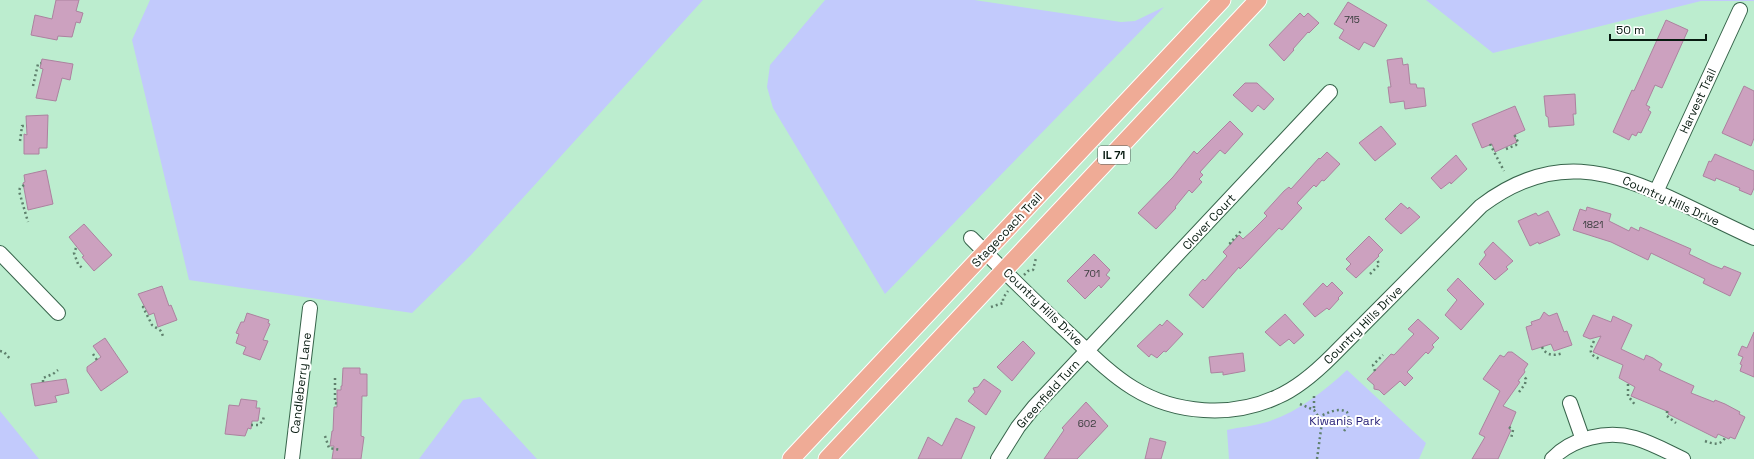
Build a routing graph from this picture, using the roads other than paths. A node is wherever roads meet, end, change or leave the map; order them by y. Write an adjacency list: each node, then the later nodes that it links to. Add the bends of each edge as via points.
1 (1222, 0): 9 (main road, Stagecoach Trail / IL 71)
2 (1258, 0): 10 (main road, IL 71)
3 (1740, 10): 5 (street, Harvest Trail)
4 (1330, 92): 13 (street, Clover Court)
5 (1656, 192): 7 (street, Country Hills Drive); 13 (street, Country Hills Drive, via 1617,177 1583,172 1551,173 1505,189 1469,217 1320,368 1294,388 1251,406 1206,410 1161,401 1134,389)
6 (971, 238): 9 (street, Country Hills Drive)
7 (1754, 238)
8 (0, 253): 12 (street)
9 (986, 253): 10 (street, Country Hills Drive); 17 (main road, Stagecoach Trail / IL 71)
10 (1004, 271): 13 (street, Country Hills Drive); 18 (main road, IL 71)
11 (310, 308): 16 (street, Candleberry Lane)
12 (58, 313)
13 (1088, 351): 19 (street, Greenfield Turn, via 1034,407)
14 (1570, 403): 15 (street)
15 (1583, 440): 20 (street, via 1558,452); 21 (street, via 1607,435 1635,438)
16 (292, 459)
17 (791, 459)
18 (827, 459)
19 (998, 459)
20 (1552, 459)
21 (1684, 459)

